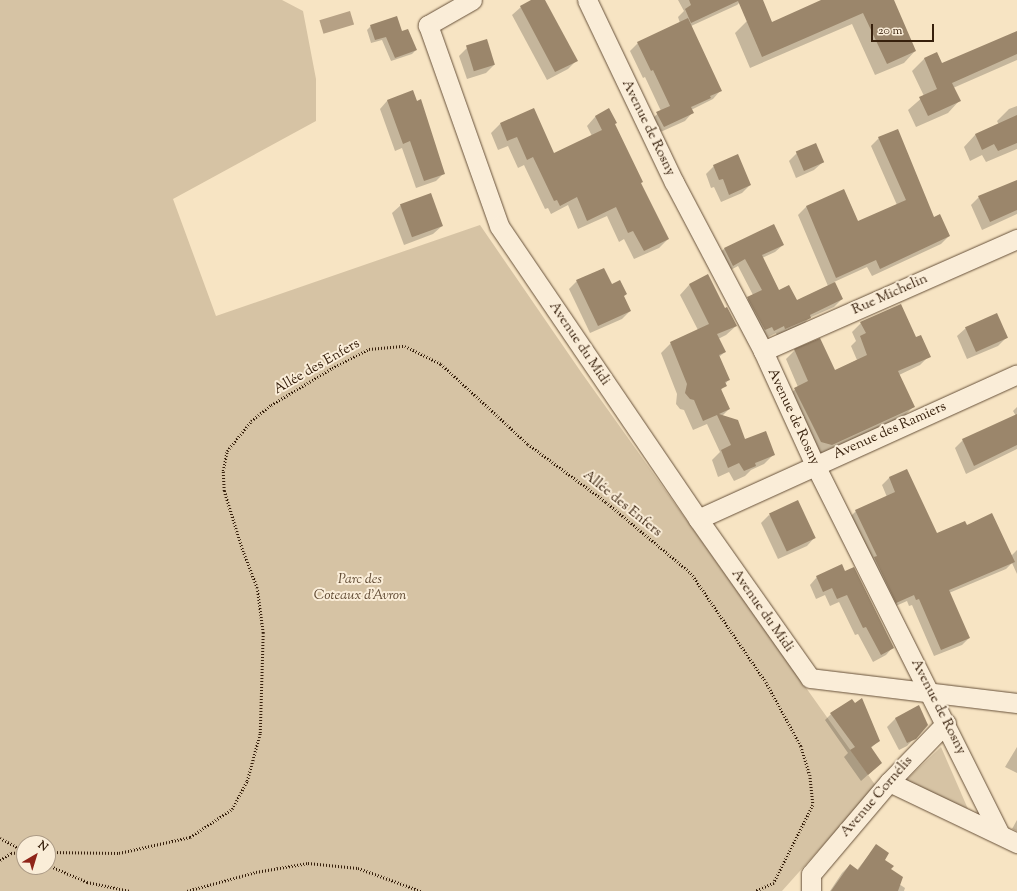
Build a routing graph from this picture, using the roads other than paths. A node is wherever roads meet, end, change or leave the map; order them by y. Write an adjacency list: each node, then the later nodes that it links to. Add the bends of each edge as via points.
1 (472, 0): 7 (street, Avenue du Midi, via 428,25 499,226)
2 (587, 0): 4 (street, Avenue de Rosny, via 674,182)
3 (1017, 239): 4 (street, Rue Michelin)
4 (763, 351): 6 (street, Avenue de Rosny)
5 (1017, 374): 6 (street, Avenue des Ramiers)
6 (815, 465): 7 (street, Avenue des Ramiers); 8 (street, Avenue de Rosny)
7 (698, 519): 8 (street, Avenue du Midi, via 810,678)
8 (930, 691): 9 (street); 10 (street, Avenue de Rosny)
9 (1017, 702)
10 (946, 723): 11 (street, Avenue Cornélis); 12 (street, Avenue de Rosny)
11 (888, 782): 12 (street); 14 (street, Avenue Cornélis)
12 (1000, 834): 13 (street)
13 (1017, 843)
14 (811, 882)

